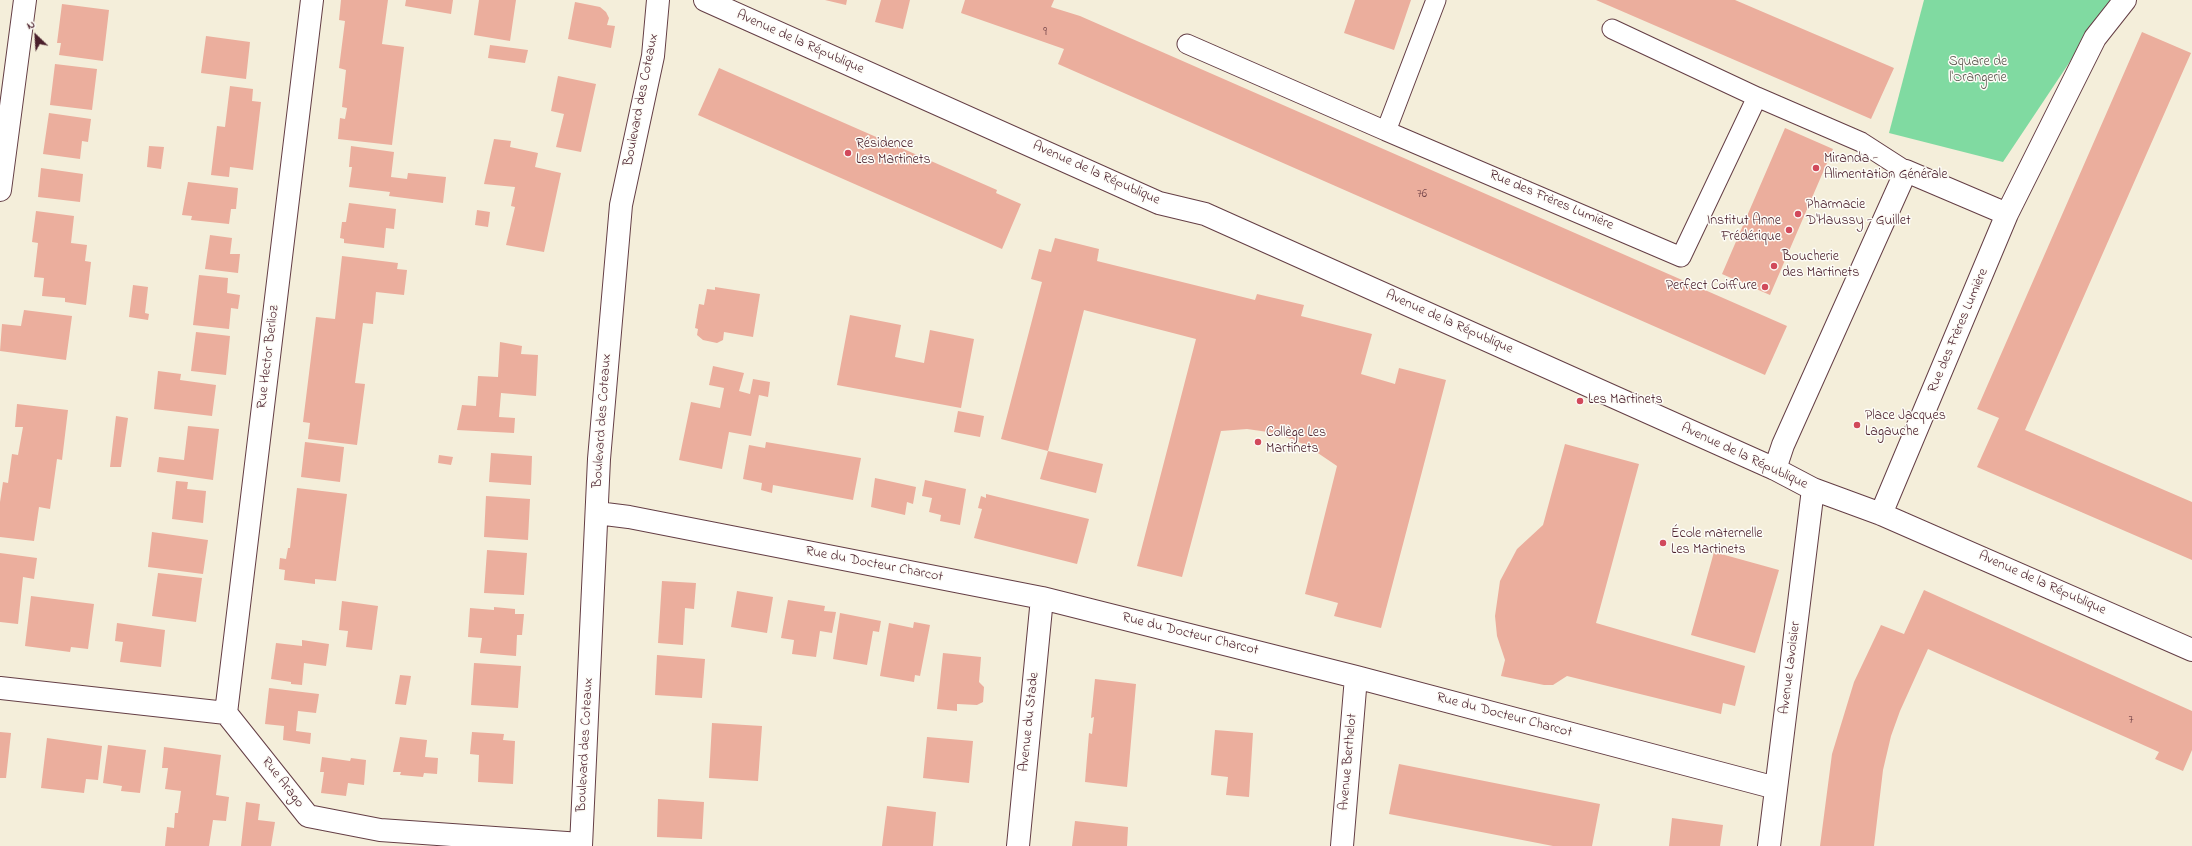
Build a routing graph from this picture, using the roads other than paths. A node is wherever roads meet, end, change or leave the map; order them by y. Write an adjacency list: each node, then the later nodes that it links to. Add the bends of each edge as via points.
1 (25, 0): 12 (street)
2 (312, 0): 22 (street, Rue Hector Berlioz)
3 (658, 0): 16 (street, Boulevard des Coteaux, via 653,56 621,204 599,459)
4 (705, 0): 14 (street, Avenue de la République, via 1159,203 1205,214)
5 (1436, 0): 10 (lane)
6 (2125, 0): 13 (street, Rue des Frères Lumière, via 2095,38)
7 (1612, 29): 9 (lane)
8 (1187, 44): 10 (lane)
9 (1756, 97): 10 (lane, Rue des Frères Lumière, via 1681,257); 11 (lane, via 1861,142)
10 (1386, 131)
11 (1906, 171): 13 (street); 14 (street, via 1783,445)
12 (0, 190)
13 (2007, 214): 17 (street, Rue des Frères Lumière)
14 (1775, 469): 15 (street, Avenue de la République)
15 (1813, 490): 17 (street, Avenue de la République); 23 (street, Avenue Lavoisier)
16 (597, 513): 18 (street, Rue du Docteur Charcot, via 629,517); 25 (street, Boulevard des Coteaux)
17 (1881, 514): 19 (street, Avenue de la République)
18 (1042, 598): 20 (street, Rue du Docteur Charcot); 26 (street, Avenue du Stade)
19 (2192, 650)
20 (1356, 677): 23 (street, Rue du Docteur Charcot); 27 (street, Avenue Berthelot)
21 (0, 688): 22 (street)
22 (226, 713): 25 (street, Rue Arago, via 308,816 380,830)
23 (1776, 788): 24 (street, Avenue Lavoisier)
24 (1770, 840)
25 (581, 845)
26 (1018, 846)
27 (1342, 846)

